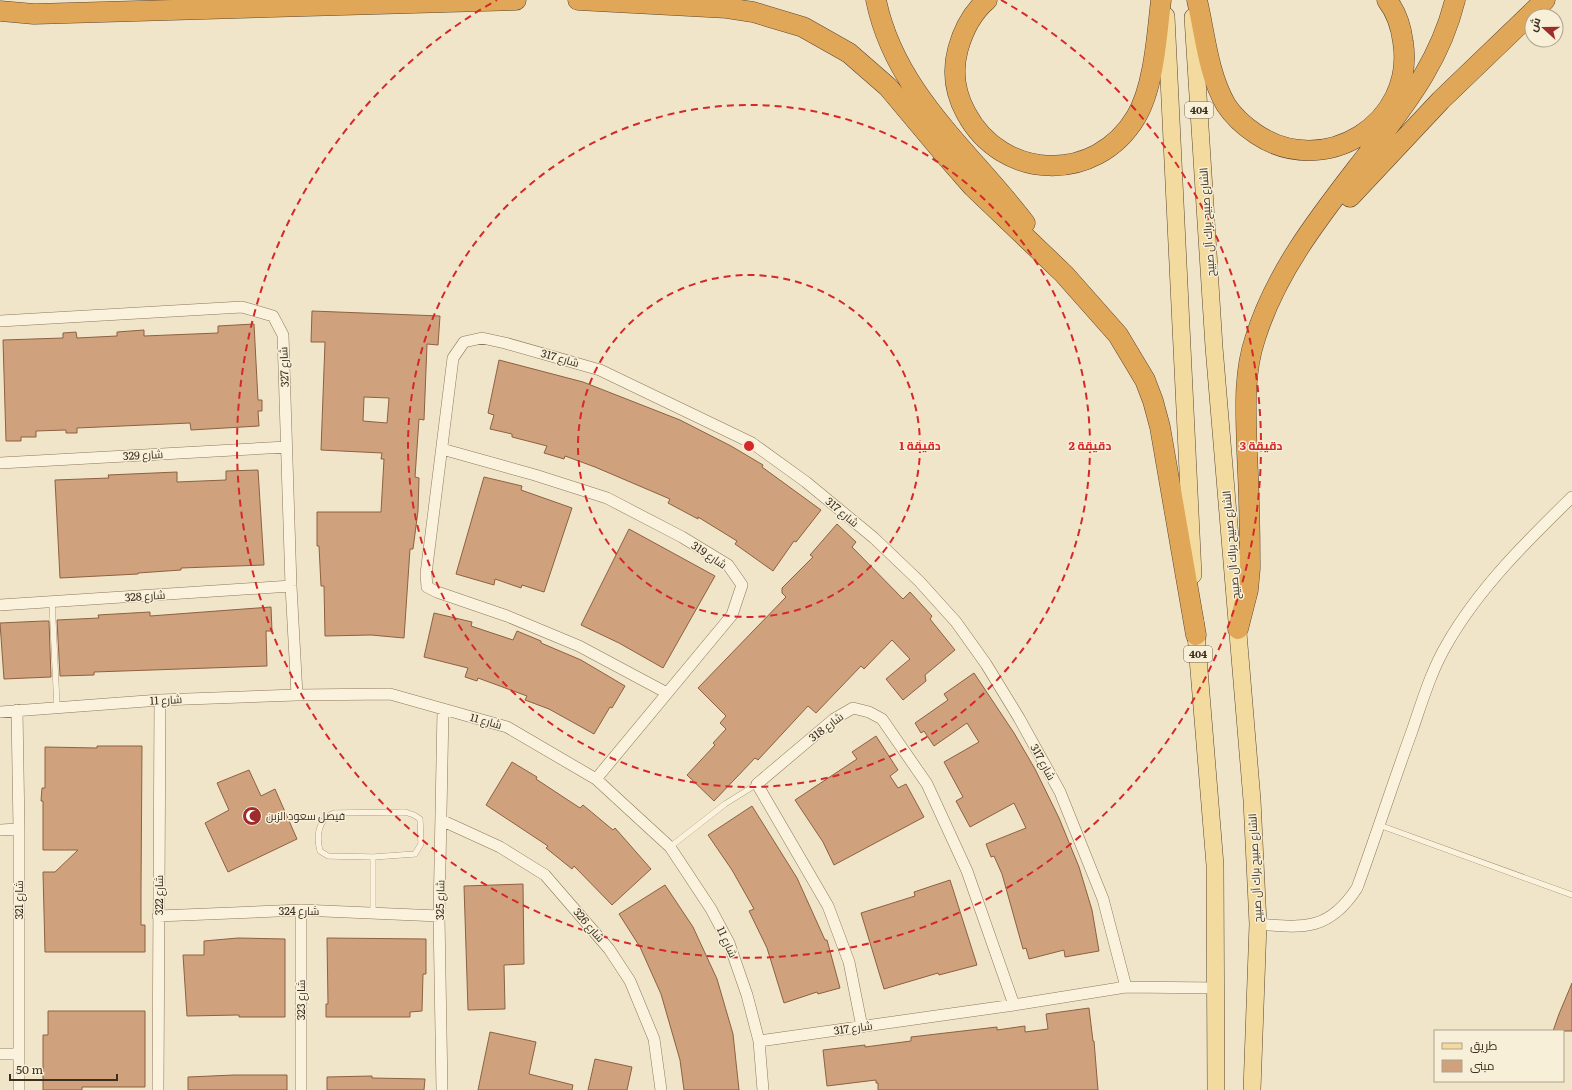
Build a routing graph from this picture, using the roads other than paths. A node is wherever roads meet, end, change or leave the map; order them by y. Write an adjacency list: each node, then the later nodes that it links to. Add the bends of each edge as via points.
1 (516, 0): 12 (highway, via 42,14)
2 (578, 0): 13 (highway, via 727,8 753,12 790,23 826,39 869,68 974,187)
3 (876, 0): 13 (highway, via 881,24 908,82 926,107 1009,202)
4 (987, 0): 5 (highway, via 974,13 961,38 956,57 955,76 958,94 972,125 989,144 1008,156 1039,165 1078,163 1096,156 1125,133 1146,93)
5 (1161, 0)
6 (1165, 0): 24 (main road, 404)
7 (1192, 0): 23 (main road, الشارع صبيح براك آل صبيح / 404, via 1214,347)
8 (1197, 0): 9 (highway, via 1213,71 1227,105 1244,126 1266,141 1301,152 1332,148 1364,134 1389,108 1400,89 1406,55 1401,24)
9 (1387, 0)
10 (1455, 0): 14 (highway, via 1427,72 1407,104 1314,226)
11 (1545, 0): 14 (highway, via 1392,151)
12 (0, 11)
13 (1064, 274): 24 (highway, via 1118,335 1145,380 1153,401 1160,427)
14 (1280, 278): 23 (highway, via 1254,340 1248,374 1246,408 1250,568 1248,590)
15 (0, 321): 16 (street, شارع 327, via 242,307 273,316 283,335)
16 (286, 448): 18 (street, شارع 329); 20 (street, شارع 327)
17 (442, 449): 25 (street, شارع 317, via 426,574 427,587 579,646); 25 (street, شارع 319, via 608,498 682,537 728,565 742,585 732,615); 46 (street, شارع 317, via 453,358 464,342 482,338 600,370 752,443 806,482 874,538 919,581 956,622 990,671 1060,792 1103,899)
18 (0, 463)
19 (1572, 497): 35 (street, via 1492,580 1446,644 1430,679)
20 (291, 586): 21 (street, شارع 328); 26 (street, شارع 327)
21 (52, 602): 22 (street, شارع 328); 28 (lane)
22 (0, 605)
23 (1238, 629): 45 (main road, الشارع صبيح براك آل صبيح / 404, via 1252,800)
24 (1196, 635): 47 (main road, 404, via 1215,865)
25 (667, 693): 32 (street, شارع 319)
26 (298, 694): 27 (street, شارع 11); 30 (street, شارع 11, via 390,694)
27 (160, 700): 28 (street, شارع 11); 43 (street, شارع 322)
28 (57, 707): 29 (street, شارع 11)
29 (17, 710): 31 (street, شارع 11); 37 (street, شارع 321)
30 (443, 710): 32 (street, شارع 11, via 507,727); 34 (street, شارع 325)
31 (0, 712)
32 (596, 779): 38 (street, شارع 11)
33 (757, 784): 38 (lane, via 725,804); 48 (street, شارع 318, via 834,719 853,708 882,719 927,784 967,871); 49 (street, via 828,906 849,962)
34 (441, 820): 44 (street, شارع 325); 57 (street, شارع 326, via 500,847 544,875 604,943 630,981 654,1039)
35 (1379, 825): 40 (lane); 45 (street, via 1357,888 1338,912 1310,925 1294,927)
36 (0, 830): 37 (street)
37 (19, 830): 52 (street, شارع 321)
38 (670, 848): 50 (street, شارع 11, via 729,943)
39 (373, 857): 39 (lane, via 415,854 421,844 420,819 405,812 334,813 322,821 318,845 324,854); 42 (lane)
40 (1572, 895)
41 (301, 910): 42 (street, شارع 324); 43 (street, شارع 324); 55 (street, شارع 323)
42 (373, 913): 44 (street, شارع 324)
43 (158, 916): 54 (street, شارع 322)
44 (439, 916): 56 (street, شارع 325)
45 (1258, 924): 60 (main road, الشارع صبيح براك آل صبيح / 404)
46 (1126, 987): 47 (street); 48 (street, شارع 317)
47 (1216, 988): 59 (main road, 404)
48 (1014, 1005): 49 (street, شارع 317)
49 (862, 1026): 50 (street, شارع 317)
50 (759, 1041): 58 (street, شارع 11)
51 (0, 1054): 52 (street)
52 (19, 1054): 53 (street, شارع 321)
53 (19, 1090)
54 (158, 1090)
55 (301, 1090)
56 (442, 1090)
57 (661, 1090)
58 (763, 1090)
59 (1216, 1090)
60 (1252, 1090)

